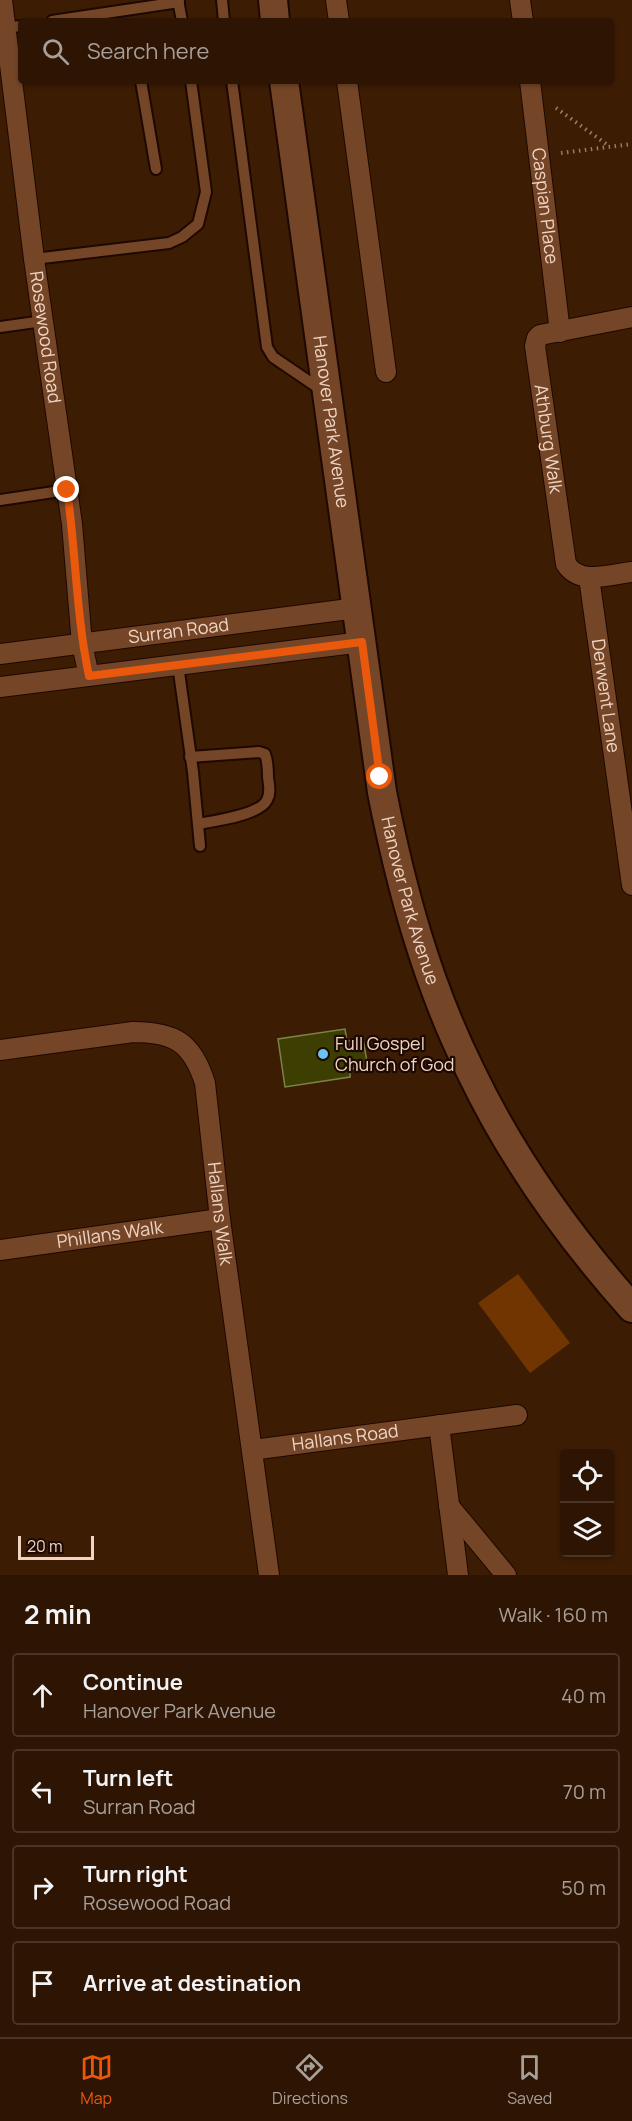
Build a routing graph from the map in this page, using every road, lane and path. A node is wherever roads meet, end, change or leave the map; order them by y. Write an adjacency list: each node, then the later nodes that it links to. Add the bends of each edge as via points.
1 (2, 0): 15 (street, Rosewood Road)
2 (222, 0): 11 (lane)
3 (273, 0): 12 (street)
4 (336, 0): 13 (street)
5 (520, 0): 14 (street)
6 (178, 1): 7 (lane); 10 (lane)
7 (129, 9): 8 (lane); 9 (lane)
8 (71, 18)
9 (130, 18)
10 (181, 18)
11 (224, 18)
12 (276, 18)
13 (339, 18)
14 (523, 18)
15 (9, 28): 27 (street, Rosewood Road)
16 (142, 84): 26 (lane)
17 (191, 84): 27 (lane, via 206,192 198,224 169,243)
18 (232, 84): 33 (lane, via 267,347 273,357)
19 (284, 84): 33 (street, Hanover Park Avenue)
20 (347, 84): 32 (street)
21 (530, 84): 22 (street, Caspian Place)
22 (533, 102): 24 (path, via 547,101); 25 (street, Caspian Place)
23 (632, 144): 24 (path)
24 (609, 147): 25 (path)
25 (538, 156): 31 (street, Caspian Place)
26 (156, 169)
27 (34, 259): 29 (street, Rosewood Road)
28 (632, 317): 31 (street, Athburg Walk)
29 (43, 321): 30 (lane); 34 (street, Rosewood Road)
30 (0, 327)
31 (560, 332): 37 (street, Athburg Walk, via 540,335 535,354 566,564 577,575)
32 (386, 372)
33 (328, 395): 38 (street, Hanover Park Avenue)
34 (67, 490): 35 (lane); 40 (street, Rosewood Road)
35 (0, 500)
36 (632, 572): 37 (street)
37 (589, 577): 48 (street, Derwent Lane)
38 (357, 608): 39 (street, Hanover Park Avenue); 40 (street, Surran Road)
39 (362, 642): 42 (street, Surran Road); 52 (street, Hanover Park Avenue, via 393,844 414,926 444,1011 472,1075 528,1172)
40 (82, 644): 41 (street, Surran Road); 43 (street, Rosewood Road)
41 (0, 654)
42 (178, 666): 43 (street, Surran Road); 45 (lane)
43 (89, 676): 44 (street, Surran Road)
44 (0, 687)
45 (190, 757): 46 (lane); 46 (lane, via 259,752 267,760 270,795 261,808)
46 (198, 825): 47 (lane)
47 (200, 846)
48 (632, 885)
49 (0, 1050): 50 (street, Hallans Walk, via 133,1032 167,1035 181,1042 199,1066 205,1083)
50 (220, 1219): 51 (street, Phillans Walk); 55 (street, Hallans Walk)
51 (0, 1250)
52 (632, 1308)
53 (518, 1415): 54 (street, Hallans Road)
54 (439, 1425): 55 (street, Hallans Road); 56 (street)
55 (252, 1450): 57 (street, Hallans Walk)
56 (449, 1506): 58 (street); 59 (street)
57 (269, 1575)
58 (458, 1575)
59 (506, 1575)

